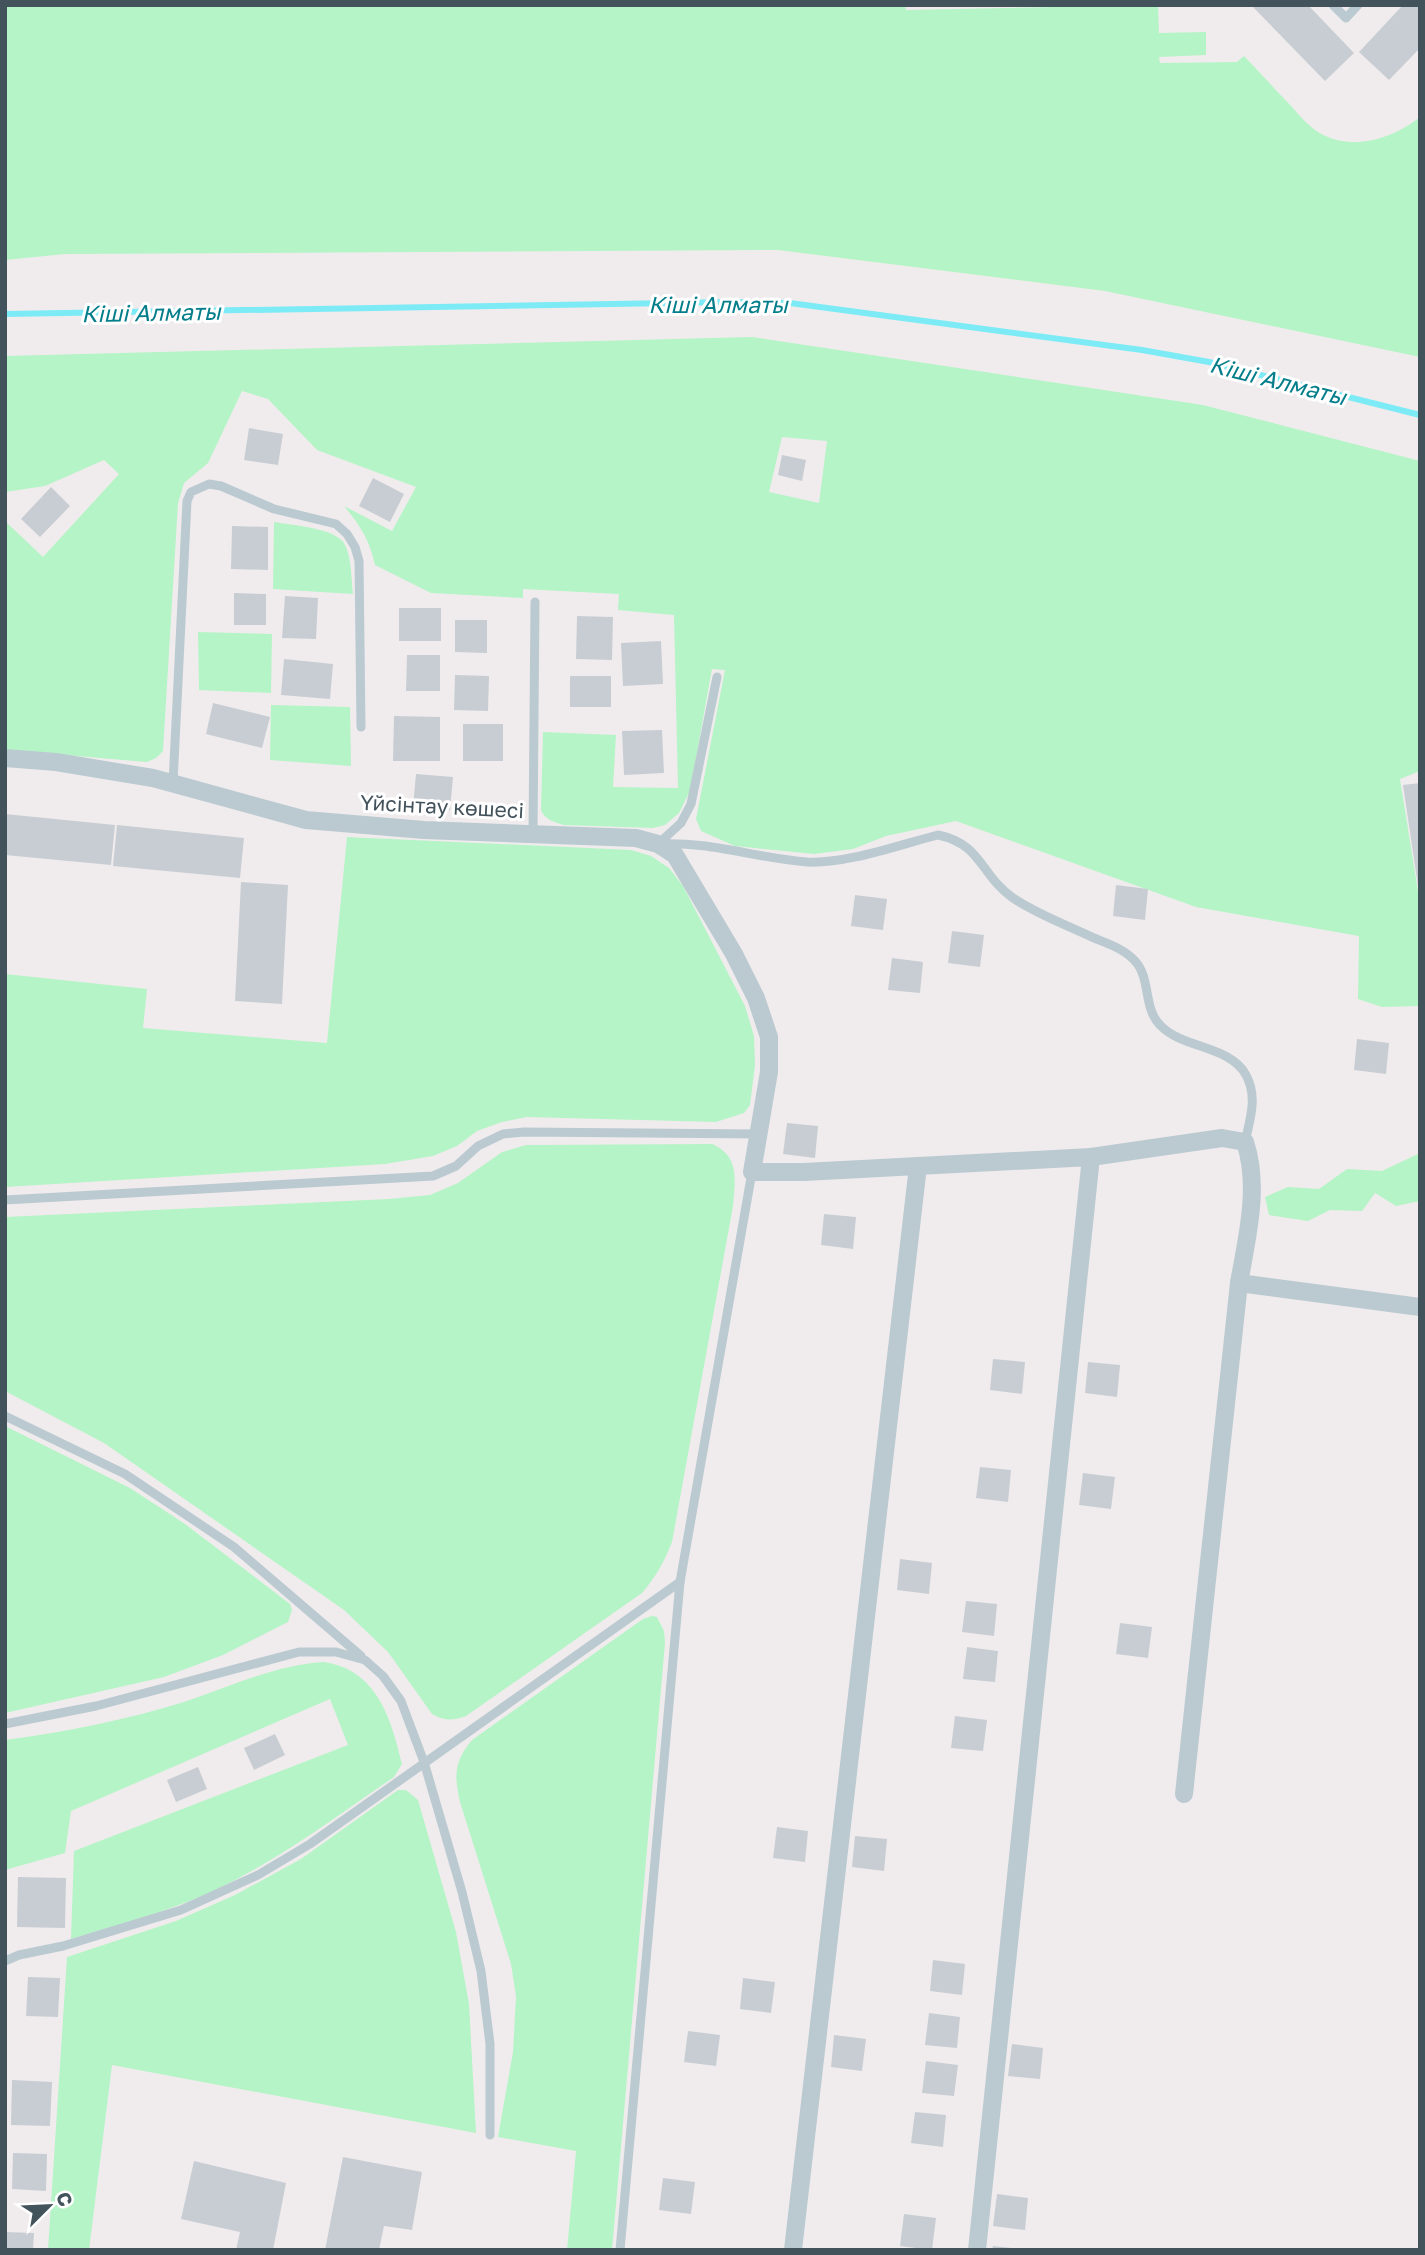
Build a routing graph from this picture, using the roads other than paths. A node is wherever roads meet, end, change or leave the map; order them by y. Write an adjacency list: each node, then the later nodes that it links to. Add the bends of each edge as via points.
1 (1333, 5): 2 (lane, via 1346,18)
2 (1359, 5)
3 (535, 601): 8 (lane)
4 (717, 677): 9 (lane, via 691,804 681,824)
5 (361, 727): 7 (lane, via 359,561 347,534 336,524 274,509 221,486 197,487 187,500)
6 (5, 758): 7 (street, Үйсінтау көшесі, via 56,762)
7 (173, 783): 8 (street, Үйсінтау көшесі, via 306,820)
8 (533, 834): 9 (street, Үйсінтау көшесі, via 636,838)
9 (658, 844): 10 (street, via 675,855 756,998 769,1037 769,1072); 11 (lane, via 687,842 807,862 938,835 952,838 970,848 1010,896 1123,950 1138,963 1159,1025 1229,1058 1245,1071 1253,1106)
10 (758, 1135): 14 (street); 15 (lane, via 524,1132 503,1134 478,1146 456,1166 433,1176)
11 (1245, 1142): 12 (street, via 1222,1138); 16 (street, via 1251,1161 1251,1212)
12 (1091, 1157): 13 (street); 28 (street)
13 (918, 1166): 14 (street); 27 (street)
14 (752, 1172): 19 (lane)
15 (5, 1200)
16 (1239, 1283): 17 (street); 23 (street)
17 (1420, 1307)
18 (5, 1416): 20 (lane, via 125,1474 234,1547)
19 (680, 1581): 22 (lane); 26 (lane)
20 (365, 1660): 21 (lane, via 335,1652 299,1652 96,1706); 22 (lane, via 401,1701)
21 (5, 1724)
22 (424, 1762): 24 (lane, via 310,1844 258,1875 181,1910); 25 (lane, via 481,1971 491,2044)
23 (1184, 1794)
24 (5, 1961)
25 (490, 2135)
26 (620, 2250)
27 (793, 2250)
28 (977, 2250)

